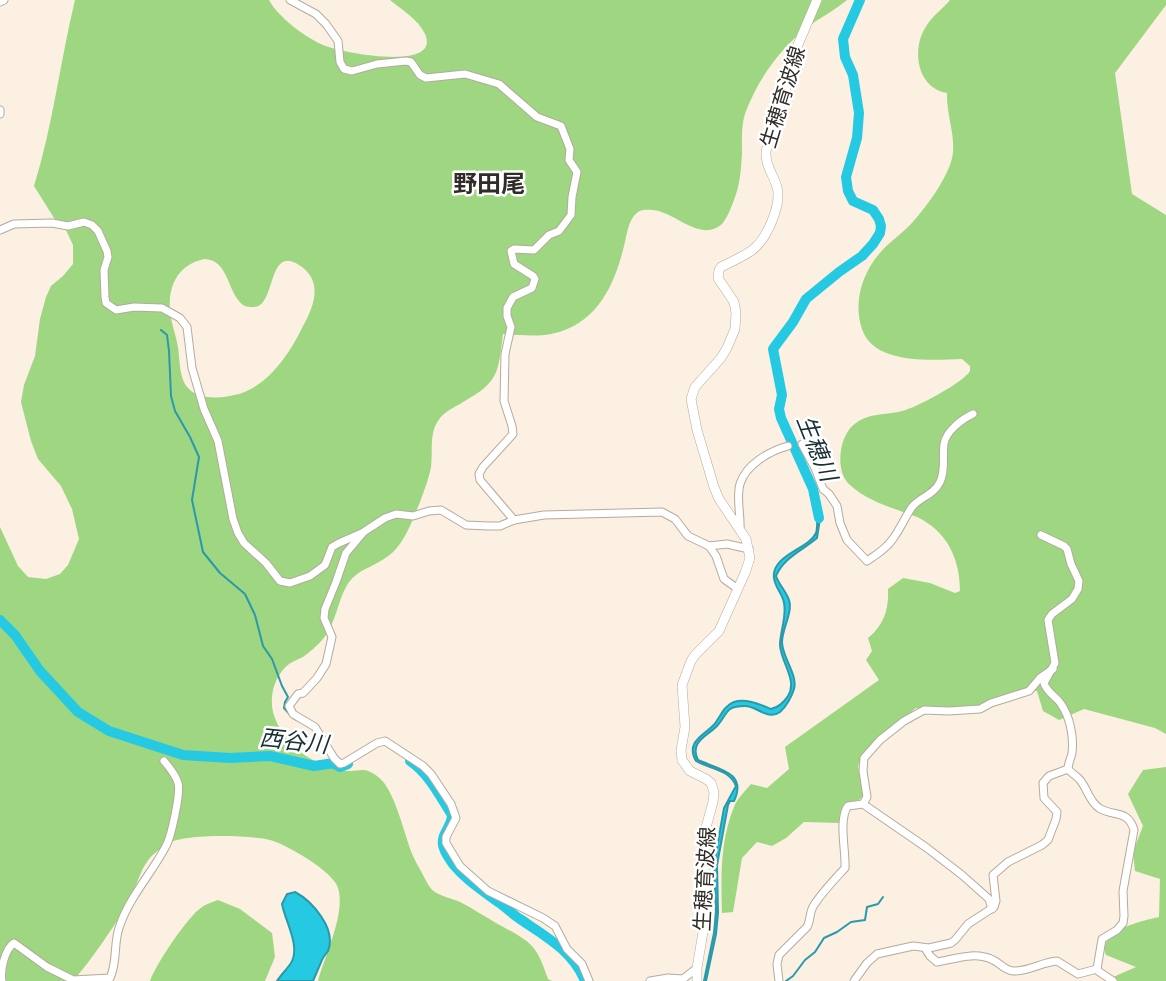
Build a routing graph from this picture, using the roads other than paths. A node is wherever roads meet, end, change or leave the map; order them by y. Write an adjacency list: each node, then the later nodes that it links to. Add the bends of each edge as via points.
1 (290, 0): 7 (street, via 326,24 338,41 344,69 406,61 426,78 472,75 499,84 537,117 562,127 569,160 577,172 572,213 559,231 549,234 534,250 511,251 514,264 535,279 532,288 513,297 507,308 511,327 504,401 513,434 479,474)
2 (817, 0): 8 (main road, 生穂育波線, via 797,47 765,150 778,191 777,208 759,244 719,270 718,278 734,302 735,329 721,358 695,387 691,399 714,487)
3 (0, 229): 9 (street, via 14,224 92,225 108,257 106,303 116,310 162,308 183,321 192,368 218,441 238,533 280,581 290,583 310,576 325,565 332,547)
4 (973, 414): 5 (street, via 947,436 944,467 935,490 913,506 893,540 867,561 847,540 837,506 823,489)
5 (802, 444)
6 (788, 446): 8 (street, via 768,453 744,476 739,494)
7 (514, 520): 9 (street, via 500,526 466,525 436,510 390,515); 11 (street, via 662,512 677,520 688,536)
8 (740, 530): 12 (main road, 生穂育波線)
9 (362, 533): 23 (street, via 345,554 325,609 332,637 326,664 289,708 315,727 340,764 385,741 423,766 451,804 455,821 446,843 460,866 488,891 555,926)
10 (1041, 535): 14 (street, via 1067,549 1079,581 1070,601 1048,620 1056,659)
11 (709, 547): 12 (street, via 725,544); 13 (street, via 724,579)
12 (749, 549): 13 (main road, 生穂育波線)
13 (738, 589): 20 (main road, 生穂育波線, via 719,631 691,661 682,685 682,760 690,771 711,783 714,792 705,831 706,914)
14 (1053, 669): 16 (street, via 1044,683 1070,723); 17 (street, via 1029,691 980,709 925,710 904,721 864,758 867,797)
15 (164, 761): 22 (street, via 178,784 168,844 120,924 110,978 73,980 13,943 7,949)
16 (1068, 769): 18 (street, via 1043,783 1044,798 1057,814 1048,840 993,875 996,901); 21 (street, via 1096,805 1126,817 1134,830 1123,891 1123,923 1102,939)
17 (863, 803): 18 (street, via 962,875 989,899); 26 (street, via 845,810 845,868 814,905 807,928 779,954)
18 (992, 909): 19 (street, via 968,924 951,943)
19 (925, 948): 21 (street, via 937,962 979,957 1013,971 1057,961 1078,974); 27 (street, via 877,954)
20 (697, 968): 24 (street, via 682,979); 25 (main road, 生穂育波線)
21 (1097, 968): 28 (street)
22 (2, 981)
23 (589, 981)
24 (650, 981)
25 (698, 981)
26 (779, 981)
27 (854, 981)
28 (1113, 981)

